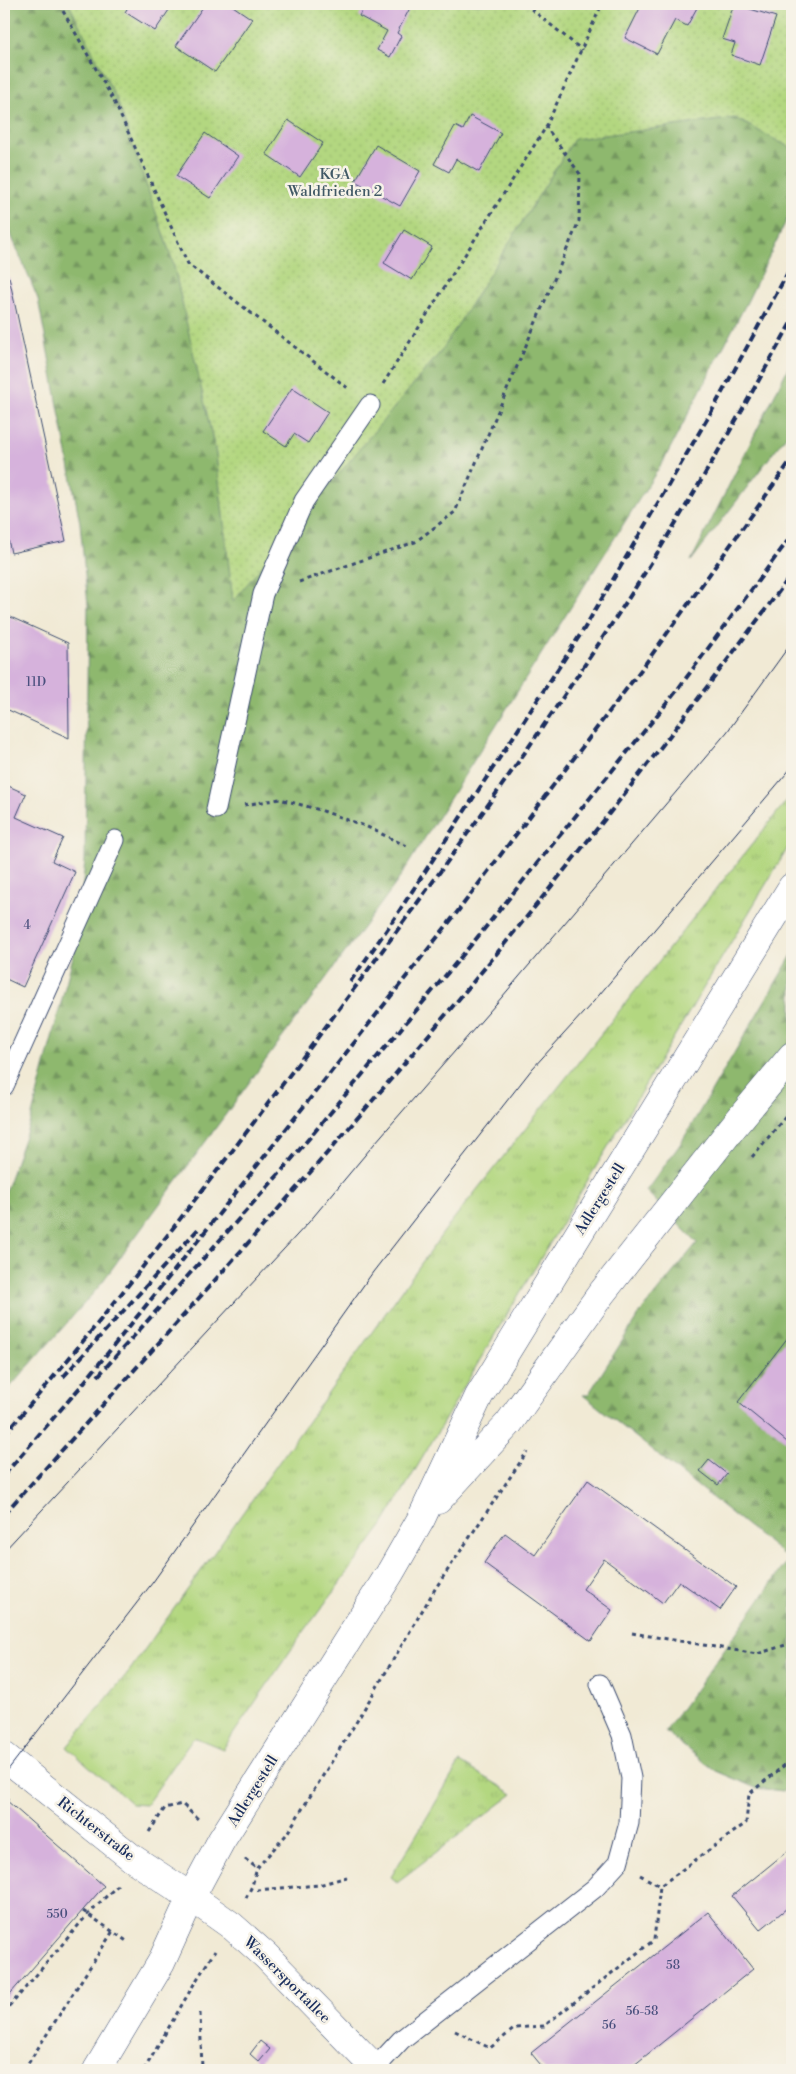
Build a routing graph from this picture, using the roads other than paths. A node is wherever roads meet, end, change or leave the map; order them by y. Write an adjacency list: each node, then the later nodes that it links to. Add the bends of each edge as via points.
1 (370, 405): 2 (lane, via 304,501 263,594)
2 (216, 809)
3 (115, 840): 6 (lane)
4 (792, 887): 7 (main road, Adlergestell, via 479,1396)
5 (792, 1056): 7 (main road, Adlergestell, via 601,1294 509,1423)
6 (4, 1086)
7 (421, 1519): 10 (main road, Adlergestell, via 221,1841)
8 (600, 1684): 11 (lane, via 622,1735 631,1778 629,1823 618,1863 595,1888 401,2040)
9 (4, 1756): 10 (main road, Richterstraße, via 132,1858)
10 (191, 1897): 11 (main road, Wassersportallee, via 232,1926 273,1963); 12 (main road, Adlergestell, via 161,1964)
11 (376, 2069)
12 (97, 2070)

